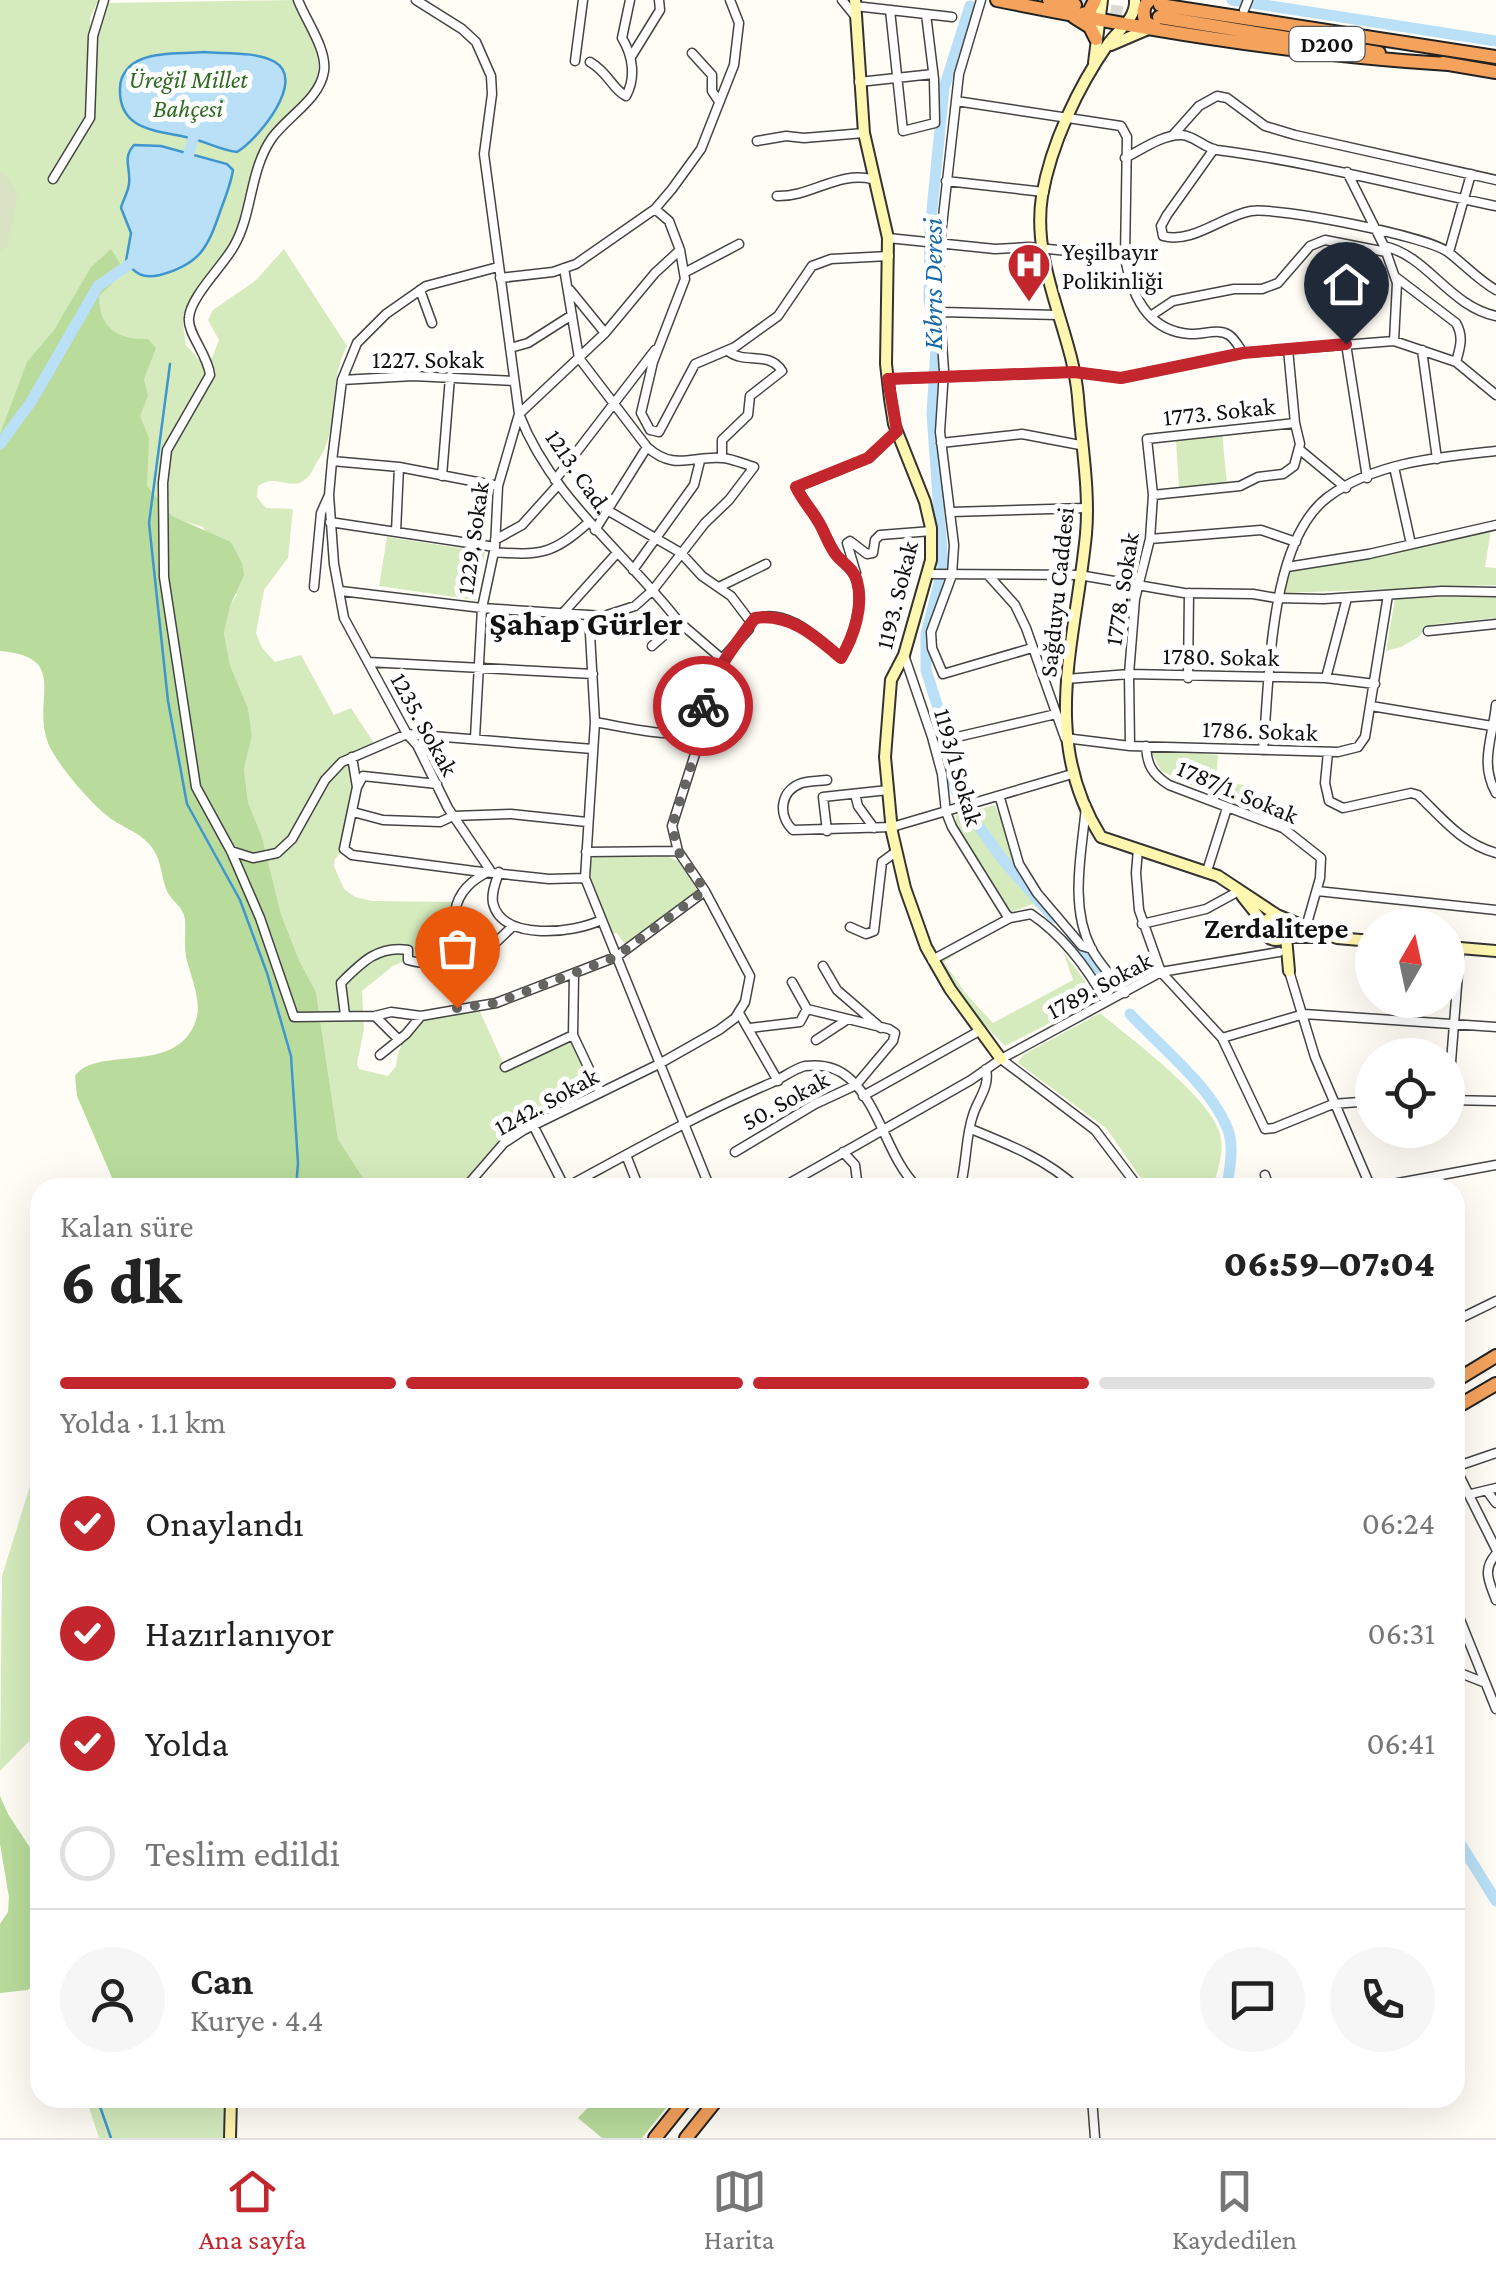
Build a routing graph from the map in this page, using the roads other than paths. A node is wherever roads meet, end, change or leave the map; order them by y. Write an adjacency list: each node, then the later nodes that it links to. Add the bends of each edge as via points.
1 (104, 0): 46 (street, via 93,36 90,118)
2 (298, 0): 208 (street, via 323,55 324,74 316,92 270,140 236,244 188,318 210,375 167,450 164,483 164,577 196,787)
3 (416, 0): 64 (street, 1213. Cad., via 476,42 490,76 484,154)
4 (583, 0): 29 (street)
5 (630, 0): 28 (street, via 622,29)
6 (659, 0): 28 (street, via 660,10)
7 (730, 0): 35 (street, via 739,23 734,65)
8 (842, 0): 16 (street)
9 (982, 0): 36 (street)
10 (997, 0): 17 (highway)
11 (1049, 0): 17 (highway)
12 (1098, 0): 17 (highway, via 1089,12); 22 (street)
13 (1135, 0): 23 (street)
14 (1176, 0): 15 (highway)
15 (1245, 6): 25 (highway)
16 (855, 7): 18 (street); 34 (street, 1193. Sokak)
17 (1071, 9): 22 (highway); 24 (highway)
18 (890, 10): 20 (street); 33 (street)
19 (1157, 13): 23 (highway); 24 (street, via 1128,36); 25 (highway, D200); 31 (highway, via 1361,59)
20 (926, 14): 21 (street); 32 (street)
21 (952, 18)
22 (1100, 18): 23 (highway); 24 (street)
23 (1127, 23): 24 (street)
24 (1101, 43): 37 (street, Sağduyu Caddesi)
25 (1457, 52): 27 (highway, D200)
26 (692, 53): 35 (street, via 712,75)
27 (1496, 57)
28 (630, 58): 30 (street, via 633,80 626,96)
29 (575, 61)
30 (590, 62)
31 (1496, 72)
32 (933, 74): 33 (street); 33 (street, via 935,123 903,131)
33 (897, 79): 34 (street)
34 (859, 82): 38 (street, 1193. Sokak)
35 (718, 100): 53 (street, via 702,149)
36 (956, 101): 37 (street); 48 (street)
37 (1068, 119): 42 (street, via 1121,126); 49 (street, Sağduyu Caddesi)
38 (864, 134): 40 (street); 45 (street, 1193. Sokak)
39 (1171, 136): 41 (street); 42 (street); 44 (street, via 1217,96 1264,126 1295,136)
40 (757, 142)
41 (1214, 149): 43 (street); 54 (street, via 1167,215 1163,236 1191,234 1256,210)
42 (1126, 158): 63 (street)
43 (1346, 172): 51 (street); 54 (street)
44 (1471, 174): 47 (street); 51 (street)
45 (872, 179): 50 (street, via 854,175); 55 (street, 1193. Sokak)
46 (53, 180)
47 (1496, 180)
48 (946, 181): 49 (street); 56 (street)
49 (1044, 192): 58 (street, Sağduyu Caddesi)
50 (777, 196)
51 (1464, 200): 52 (street); 61 (street)
52 (1496, 206)
53 (655, 209): 60 (street, via 669,221); 65 (street)
54 (1374, 230): 59 (street); 61 (street)
55 (888, 238): 56 (street); 62 (street, 1193. Sokak)
56 (932, 243): 58 (street); 72 (street)
57 (740, 244): 66 (street)
58 (1042, 248): 63 (street); 73 (street, Sağduyu Caddesi)
59 (1385, 249): 67 (street); 74 (street, via 1325,240 1310,246 1278,283 1172,301); 76 (street, via 1402,250 1467,306)
60 (680, 250): 66 (street); 78 (street)
61 (1449, 252): 71 (street)
62 (889, 256): 85 (street, via 812,266 778,316); 92 (street, 1193. Sokak)
63 (1125, 257): 74 (street, via 1132,294)
64 (498, 267): 68 (street, 1213. Cad.); 70 (street)
65 (564, 268): 68 (street); 69 (street)
66 (684, 272): 80 (street)
67 (1396, 277): 79 (street); 88 (street, via 1456,323)
68 (500, 278): 82 (street, 1213. Cad.)
69 (569, 289): 75 (street); 78 (street)
70 (420, 290): 77 (street); 93 (street, via 357,343)
71 (1496, 290)
72 (942, 312): 73 (street); 91 (street)
73 (1058, 314): 89 (street, Sağduyu Caddesi)
74 (1152, 315): 86 (street, via 1167,330 1222,332)
75 (572, 316): 82 (street); 87 (street)
76 (1496, 316)
77 (432, 323)
78 (605, 333): 87 (street)
79 (1394, 341): 81 (street); 84 (street)
80 (660, 342): 85 (street, via 641,412 650,430 659,432 695,364); 96 (street)
81 (1346, 344): 83 (street); 113 (street)
82 (510, 348): 94 (street, 1213. Cad.)
83 (1288, 349): 86 (street); 98 (street)
84 (1422, 350): 88 (street); 107 (street)
85 (728, 351): 106 (street, via 738,359 768,358 782,370 750,396 748,415 722,440)
86 (1243, 353): 89 (street, via 1121,378)
87 (579, 358): 96 (street); 97 (street)
88 (1456, 362): 95 (street)
89 (1074, 372): 91 (street); 102 (street, Sağduyu Caddesi)
90 (450, 377): 93 (street, 1227. Sokak); 94 (street, 1227. Sokak); 112 (street)
91 (944, 378): 92 (street); 101 (street)
92 (888, 379): 99 (street, 1193. Sokak)
93 (342, 380): 108 (street)
94 (514, 381): 97 (street, 1213. Cad.)
95 (1496, 395)
96 (614, 402): 103 (street); 114 (street)
97 (520, 414): 114 (street, 1213. Cad.); 115 (street, 1229. Sokak)
98 (1295, 423): 100 (street, 1773. Sokak); 104 (street)
99 (897, 431): 126 (street, 1193. Sokak); 141 (street, via 868,458 796,487)
100 (1147, 440): 118 (street, 1778. Sokak)
101 (942, 444): 102 (street, via 1022,434); 121 (street)
102 (1080, 445): 119 (street, Sağduyu Caddesi)
103 (647, 447): 109 (street, via 671,461); 120 (street)
104 (1299, 448): 116 (street); 118 (street, via 1294,466 1273,478)
105 (1496, 451): 107 (street)
106 (722, 458): 109 (street); 132 (street, via 754,467)
107 (1436, 459): 110 (street)
108 (332, 461): 111 (street); 117 (street)
109 (700, 461): 127 (street, via 694,485)
110 (1394, 466): 113 (street); 130 (street)
111 (399, 467): 112 (street); 125 (street)
112 (442, 476): 115 (street)
113 (1366, 478): 116 (street)
114 (556, 482): 124 (street, 1213. Cad.); 131 (street, via 522,525)
115 (498, 486): 131 (street, 1229. Sokak)
116 (1346, 488): 129 (street, via 1308,518)
117 (328, 495): 122 (street, 1235. Sokak); 144 (street)
118 (1153, 495): 128 (street, 1778. Sokak)
119 (1086, 508): 121 (street); 139 (street, Sağduyu Caddesi)
120 (607, 510): 124 (street); 127 (street)
121 (951, 512): 138 (street)
122 (330, 522): 125 (street); 146 (street, 1235. Sokak)
123 (1496, 525): 130 (street)
124 (592, 526): 131 (street, via 534,555); 133 (street, 1213. Cad.)
125 (396, 532): 131 (street)
126 (932, 532): 137 (street, 1193. Sokak); 141 (street, via 880,536 873,554 850,541)
127 (656, 538): 132 (street); 136 (street)
128 (1150, 540): 129 (street, via 1262,530); 142 (street, 1778. Sokak)
129 (1296, 542): 135 (street)
130 (1411, 544): 135 (street)
131 (494, 546): 152 (street, 1229. Sokak)
132 (681, 552): 143 (street); 145 (street)
133 (616, 553): 136 (street, 1213. Cad.); 153 (street)
134 (766, 564): 143 (street)
135 (1287, 566): 150 (street)
136 (633, 570): 145 (street, 1213. Cad.)
137 (927, 574): 138 (street); 161 (street, 1193. Sokak)
138 (952, 575): 140 (street); 160 (street, via 931,632 943,674)
139 (1079, 575): 140 (street); 142 (street); 170 (street, Sağduyu Caddesi)
140 (989, 576): 160 (street, via 1015,605)
141 (858, 582): 155 (street, via 852,639 841,658 781,617)
142 (1141, 584): 148 (street); 166 (street, 1778. Sokak)
143 (720, 586): 155 (street)
144 (314, 587)
145 (653, 590): 154 (street, via 635,606); 156 (street, 1213. Cad.)
146 (341, 592): 152 (street); 163 (street, 1235. Sokak, via 344,618)
147 (1496, 592): 149 (street)
148 (1190, 593): 150 (street); 168 (street)
149 (1388, 595): 151 (street); 171 (street, 1786. Sokak)
150 (1276, 598): 151 (street); 167 (street)
151 (1347, 598): 169 (street)
152 (482, 608): 153 (street); 164 (street, 1229. Sokak)
153 (563, 613): 154 (street)
154 (589, 616): 165 (street)
155 (750, 621): 162 (street)
156 (679, 622): 159 (street); 162 (street, 1213. Cad.)
157 (1496, 624): 158 (street)
158 (1428, 631)
159 (652, 646)
160 (1032, 648): 174 (street)
161 (904, 656): 192 (street, 1193. Sokak, via 891,680); 199 (street, 1193/1 Sokak, via 942,774)
162 (722, 659): 177 (street)
163 (368, 662): 164 (street); 178 (street, 1235. Sokak)
164 (478, 670): 165 (street); 180 (street, 1229. Sokak)
165 (593, 674): 175 (street)
166 (1129, 674): 168 (street, 1780. Sokak); 170 (street, 1780. Sokak); 182 (street, 1778. Sokak)
167 (1270, 676): 168 (street, 1780. Sokak); 169 (street, 1780. Sokak); 185 (street)
168 (1188, 678)
169 (1326, 678): 171 (street, 1780. Sokak)
170 (1066, 679): 181 (street, Sağduyu Caddesi)
171 (1376, 684): 173 (street, 1786. Sokak)
172 (1496, 705): 176 (street)
173 (1371, 706): 176 (street); 186 (street, 1786. Sokak, via 1358,747)
174 (1056, 714): 179 (street); 181 (street)
175 (595, 722): 177 (street, via 691,734); 184 (street)
176 (1492, 726): 193 (street, via 1486,771)
177 (700, 728): 206 (street, via 672,826)
178 (407, 734): 180 (street); 187 (street); 190 (street, 1235. Sokak)
179 (958, 736)
180 (475, 738): 184 (street)
181 (1065, 738): 182 (street, 1786. Sokak); 188 (street, Sağduyu Caddesi)
182 (1130, 746): 183 (street, 1786. Sokak)
183 (1146, 746): 185 (street, 1786. Sokak); 197 (street, 1787/1. Sokak, via 1154,776)
184 (592, 748): 201 (street)
185 (1262, 750): 186 (street, 1786. Sokak)
186 (1328, 752): 210 (street, via 1329,802 1343,808 1410,792 1454,832)
187 (352, 757): 191 (street); 208 (street, via 325,780 277,853 253,858)
188 (1072, 774): 196 (street, Sağduyu Caddesi); 199 (street)
189 (827, 780): 204 (street, via 799,784 781,810 793,830)
190 (437, 784): 191 (street, via 370,774); 200 (street, 1235. Sokak)
191 (357, 787): 198 (street)
192 (888, 790): 194 (street); 202 (street, 1193. Sokak)
193 (1496, 793)
194 (855, 794): 203 (street); 204 (street, via 824,798)
195 (1000, 798): 231 (street, via 1020,864 1037,892 1082,946)
196 (1086, 806): 205 (street, Sağduyu Caddesi, via 1101,837); 231 (street, via 1078,888)
197 (1226, 808): 212 (street); 216 (street, 1787/1. Sokak, via 1283,828 1321,858)
198 (353, 812): 200 (street, via 440,822); 211 (street, via 344,849 352,855)
199 (946, 812): 202 (street); 219 (street, 1193/1 Sokak)
200 (454, 816): 201 (street); 211 (street, 1235. Sokak)
201 (587, 822): 209 (street)
202 (892, 827): 203 (street); 207 (street, 1193. Sokak)
203 (874, 828): 204 (street)
204 (827, 831)
205 (1138, 849): 212 (street, Sağduyu Caddesi); 221 (street)
206 (678, 851): 209 (street); 214 (street)
207 (897, 851): 224 (street, via 882,862 874,932); 236 (street, 1193. Sokak)
208 (232, 852): 247 (street, via 294,1017)
209 (586, 852): 213 (street)
210 (1496, 853)
211 (494, 871): 213 (street); 223 (street, via 494,908); 230 (street, via 467,884 454,920)
212 (1207, 871): 215 (street, Sağduyu Caddesi)
213 (585, 878): 220 (street)
214 (705, 890): 235 (street); 245 (street, via 750,976)
215 (1238, 891): 218 (street, Sağduyu Caddesi); 221 (street, via 1206,908); 222 (street)
216 (1317, 891): 217 (street); 225 (street, 1787/1. Sokak)
217 (1496, 910)
218 (1278, 915): 222 (street); 225 (street, Sağduyu Caddesi); 226 (street)
219 (1010, 918): 236 (street); 243 (street, via 1031,914 1045,924)
220 (601, 920): 223 (street, via 575,930); 235 (street)
221 (1142, 924): 239 (street)
222 (1265, 924): 228 (street)
223 (514, 926): 230 (street)
224 (850, 927)
225 (1306, 927): 227 (street, Sağduyu Caddesi)
226 (1286, 937): 227 (street); 228 (street); 238 (street)
227 (1338, 938): 229 (street, Sağduyu Caddesi)
228 (1273, 940): 234 (street)
229 (1355, 940)
230 (489, 949): 247 (street, via 429,964 390,947 361,962 341,983)
231 (1092, 949): 242 (street)
232 (1465, 949): 233 (street)
233 (1496, 951)
234 (1279, 952): 238 (street); 239 (street, 1789. Sokak)
235 (616, 957): 240 (street); 264 (street)
236 (932, 960): 256 (street, 1193. Sokak)
237 (823, 966): 255 (street, via 838,990)
238 (1289, 971): 246 (street)
239 (1161, 972): 242 (street, 1789. Sokak); 258 (street)
240 (574, 975): 249 (street, via 496,1003); 257 (street)
241 (792, 982): 244 (street)
242 (1125, 993): 243 (street, 1789. Sokak)
243 (1106, 1002): 263 (street, 1789. Sokak)
244 (807, 1009): 251 (street); 254 (street, via 800,1022)
245 (739, 1012): 254 (street); 264 (street, 1242. Sokak)
246 (1304, 1014): 252 (street); 258 (street); 274 (street)
247 (345, 1015): 248 (street)
248 (374, 1016): 249 (street); 260 (street)
249 (421, 1016): 260 (street)
250 (1452, 1018): 252 (street)
251 (845, 1021): 255 (street); 261 (street)
252 (1452, 1024): 253 (street); 259 (street)
253 (1496, 1027)
254 (750, 1028): 267 (street)
255 (881, 1028): 268 (street, via 895,1033 893,1041)
256 (981, 1030): 263 (street, 1193. Sokak); 270 (street, 50. Sokak)
257 (573, 1035): 265 (street); 269 (street)
258 (1222, 1038): 274 (street, via 1264,1129)
259 (1451, 1038)
260 (399, 1040): 262 (street)
261 (816, 1040)
262 (380, 1055)
263 (1001, 1059): 266 (street, 1789. Sokak); 294 (street, via 1095,1130)
264 (659, 1064): 269 (street, 1242. Sokak); 276 (street)
265 (506, 1068)
266 (986, 1070): 277 (street, 1789. Sokak); 278 (street)
267 (778, 1081): 268 (street, via 801,1067 826,1066); 276 (street)
268 (856, 1085): 270 (street); 279 (street, 50. Sokak)
269 (600, 1092): 275 (street, 1242. Sokak)
270 (863, 1096): 277 (street)
271 (1465, 1100): 272 (street)
272 (1496, 1101)
273 (1355, 1102): 274 (street)
274 (1333, 1104): 296 (street)
275 (533, 1125): 284 (street, 1242. Sokak, via 504,1144); 285 (street)
276 (683, 1126): 281 (street); 288 (street)
277 (882, 1129): 280 (street, 1789. Sokak); 291 (street)
278 (971, 1129): 292 (street); 293 (street)
279 (734, 1152)
280 (844, 1152): 289 (street, 1789. Sokak); 290 (street)
281 (626, 1154): 286 (street); 287 (street)
282 (1496, 1166): 297 (street)
283 (1266, 1175): 295 (street)
284 (474, 1178)
285 (560, 1178)
286 (583, 1178)
287 (635, 1178)
288 (706, 1178)
289 (798, 1178)
290 (857, 1178)
291 (908, 1178)
292 (962, 1178)
293 (1067, 1178)
294 (1131, 1178)
295 (1267, 1178)
296 (1366, 1178)
297 (1427, 1178)
298 (1496, 1301): 299 (street)
299 (1465, 1316)
300 (1496, 1356): 301 (highway)
301 (1465, 1375)
302 (1496, 1384): 303 (highway)
303 (1465, 1402)
304 (1496, 1452): 305 (street)
305 (1465, 1463)
306 (1465, 1484): 308 (street)
307 (1491, 1490): 308 (street); 309 (street)
308 (1471, 1494): 310 (street)
309 (1496, 1504)
310 (1496, 1552): 311 (street, via 1486,1573)
311 (1496, 1600)
312 (1465, 1633): 314 (street)
313 (1465, 1674): 314 (street)
314 (1484, 1682): 315 (street)
315 (1496, 1708)
316 (231, 2108): 320 (street)
317 (679, 2108): 321 (highway)
318 (710, 2108): 322 (highway)
319 (1093, 2108): 323 (street)
320 (230, 2138)
321 (655, 2138)
322 (686, 2138)
323 (1095, 2138)

